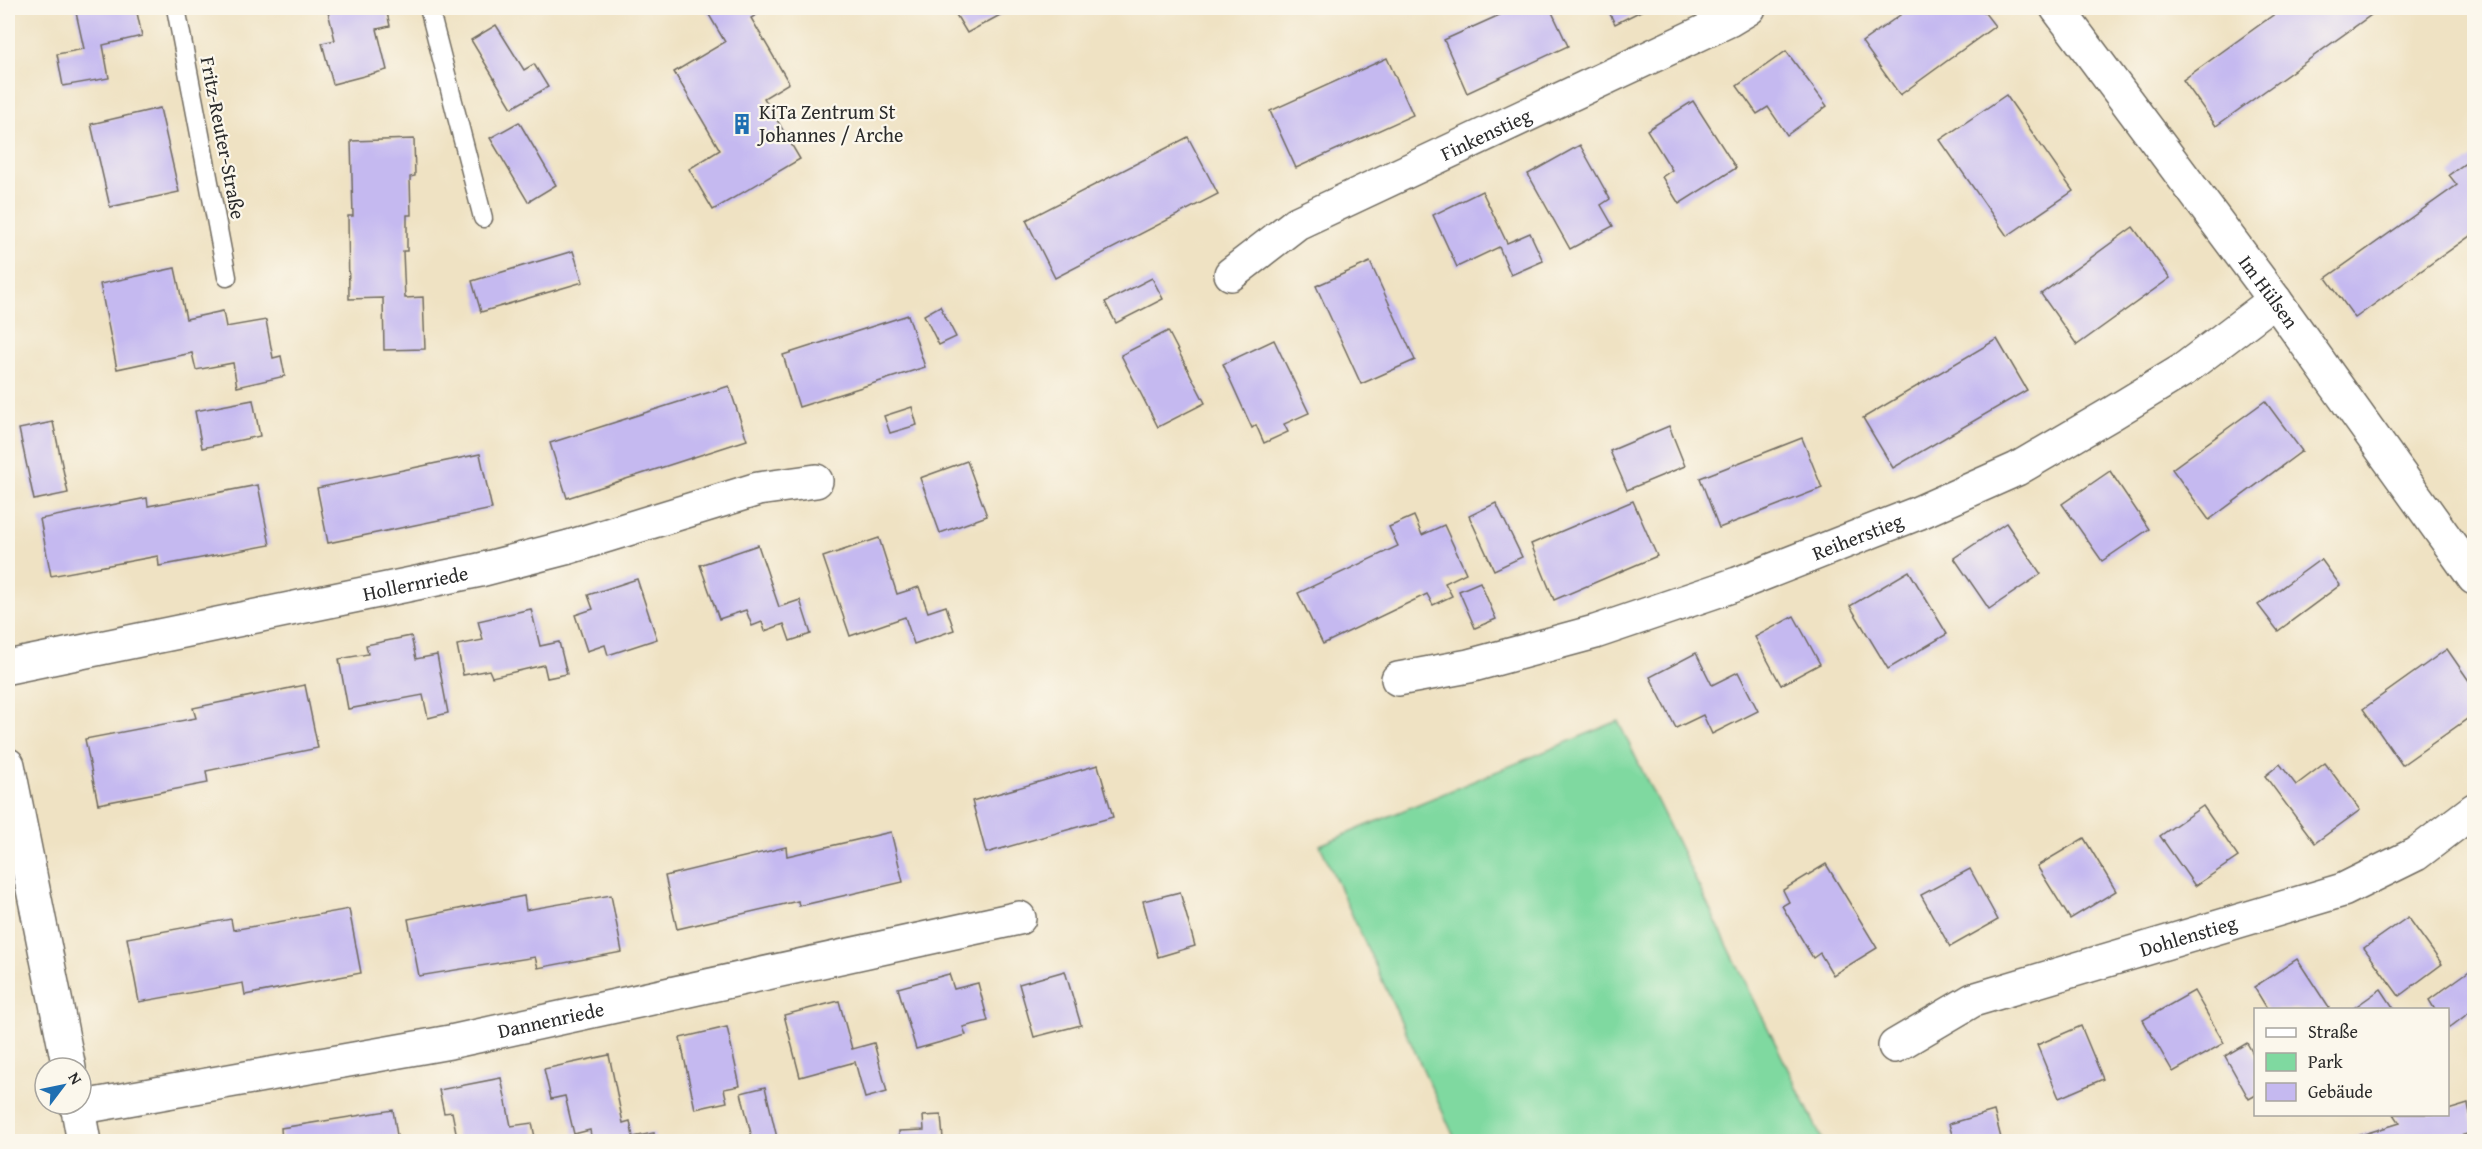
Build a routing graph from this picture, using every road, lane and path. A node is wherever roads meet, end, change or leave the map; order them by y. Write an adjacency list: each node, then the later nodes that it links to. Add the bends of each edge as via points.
1 (176, 8): 7 (lane, Fritz-Reuter-Straße)
2 (429, 8): 5 (lane)
3 (1749, 8): 6 (street, Finkenstieg, via 1297,223)
4 (2057, 8): 8 (street, Im Hülsen)
5 (483, 218)
6 (1231, 274)
7 (227, 277)
8 (2276, 300): 10 (street, Im Hülsen); 12 (street, Reiherstieg, via 2182,370 2111,414 2017,469 1918,513 1737,584 1595,632 1469,666)
9 (816, 481): 11 (street, Hollernriede, via 758,489 569,548 480,570)
10 (2475, 578)
11 (8, 667)
12 (1398, 679)
13 (8, 770): 17 (street)
14 (2475, 810): 16 (street, Dohlenstieg, via 2416,854 2343,890 1973,1000)
15 (1019, 918): 18 (street, Dannenriede, via 450,1042)
16 (1894, 1046)
17 (67, 1056)
18 (93, 1103)
19 (79, 1116): 20 (street)
20 (84, 1142)

